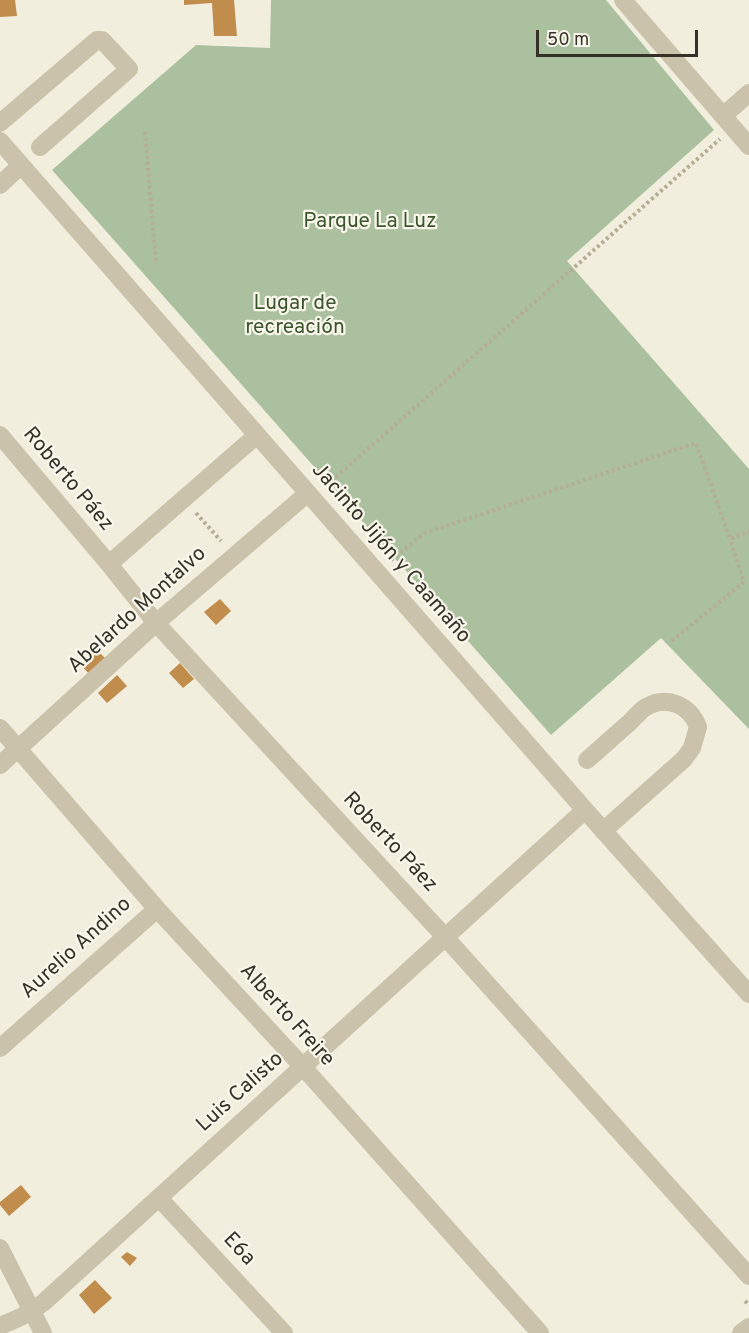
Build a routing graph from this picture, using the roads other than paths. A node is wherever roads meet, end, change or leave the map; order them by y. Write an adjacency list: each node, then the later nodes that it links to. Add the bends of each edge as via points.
1 (623, 0): 3 (street)
2 (749, 93): 3 (street)
3 (723, 116): 6 (street)
4 (0, 123): 7 (street, via 97,39 102,40 129,69)
5 (0, 141): 8 (street, Jacinto Jijón y Caamaño)
6 (749, 146)
7 (40, 147)
8 (21, 165): 9 (street); 11 (street, Jacinto Jijón y Caamaño)
9 (0, 185)
10 (0, 435): 13 (street, Roberto Páez)
11 (257, 435): 12 (street, Jacinto Jijón y Caamaño); 13 (street)
12 (315, 491): 14 (street, Abelardo Montalvo); 19 (street, Jacinto Jijón y Caamaño)
13 (109, 564): 14 (street, Roberto Páez)
14 (156, 623): 16 (street, Abelardo Montalvo); 21 (street, Roberto Páez)
15 (0, 728): 16 (street, Alberto Freire)
16 (18, 749): 18 (street, Abelardo Montalvo); 20 (street, Alberto Freire)
17 (587, 760): 19 (street, Luis Calisto, via 645,708 660,702 675,702 684,707 698,727 684,759)
18 (0, 765)
19 (582, 820): 21 (street, Luis Calisto); 22 (street, Jacinto Jijón y Caamaño)
20 (158, 909): 23 (street, Aurelio Andino); 24 (street, Alberto Freire)
21 (446, 938): 24 (street, Luis Calisto); 27 (street, Roberto Páez)
22 (749, 994)
23 (0, 1048)
24 (303, 1067): 25 (street, Luis Calisto); 33 (street, Alberto Freire)
25 (159, 1198): 28 (street, Luis Calisto); 32 (street, E6a)
26 (0, 1248): 28 (street)
27 (749, 1276)
28 (33, 1311): 29 (street, Luis Calisto); 31 (street)
29 (0, 1326)
30 (749, 1327): 34 (street)
31 (43, 1333)
32 (284, 1333)
33 (540, 1333)
34 (741, 1333)

